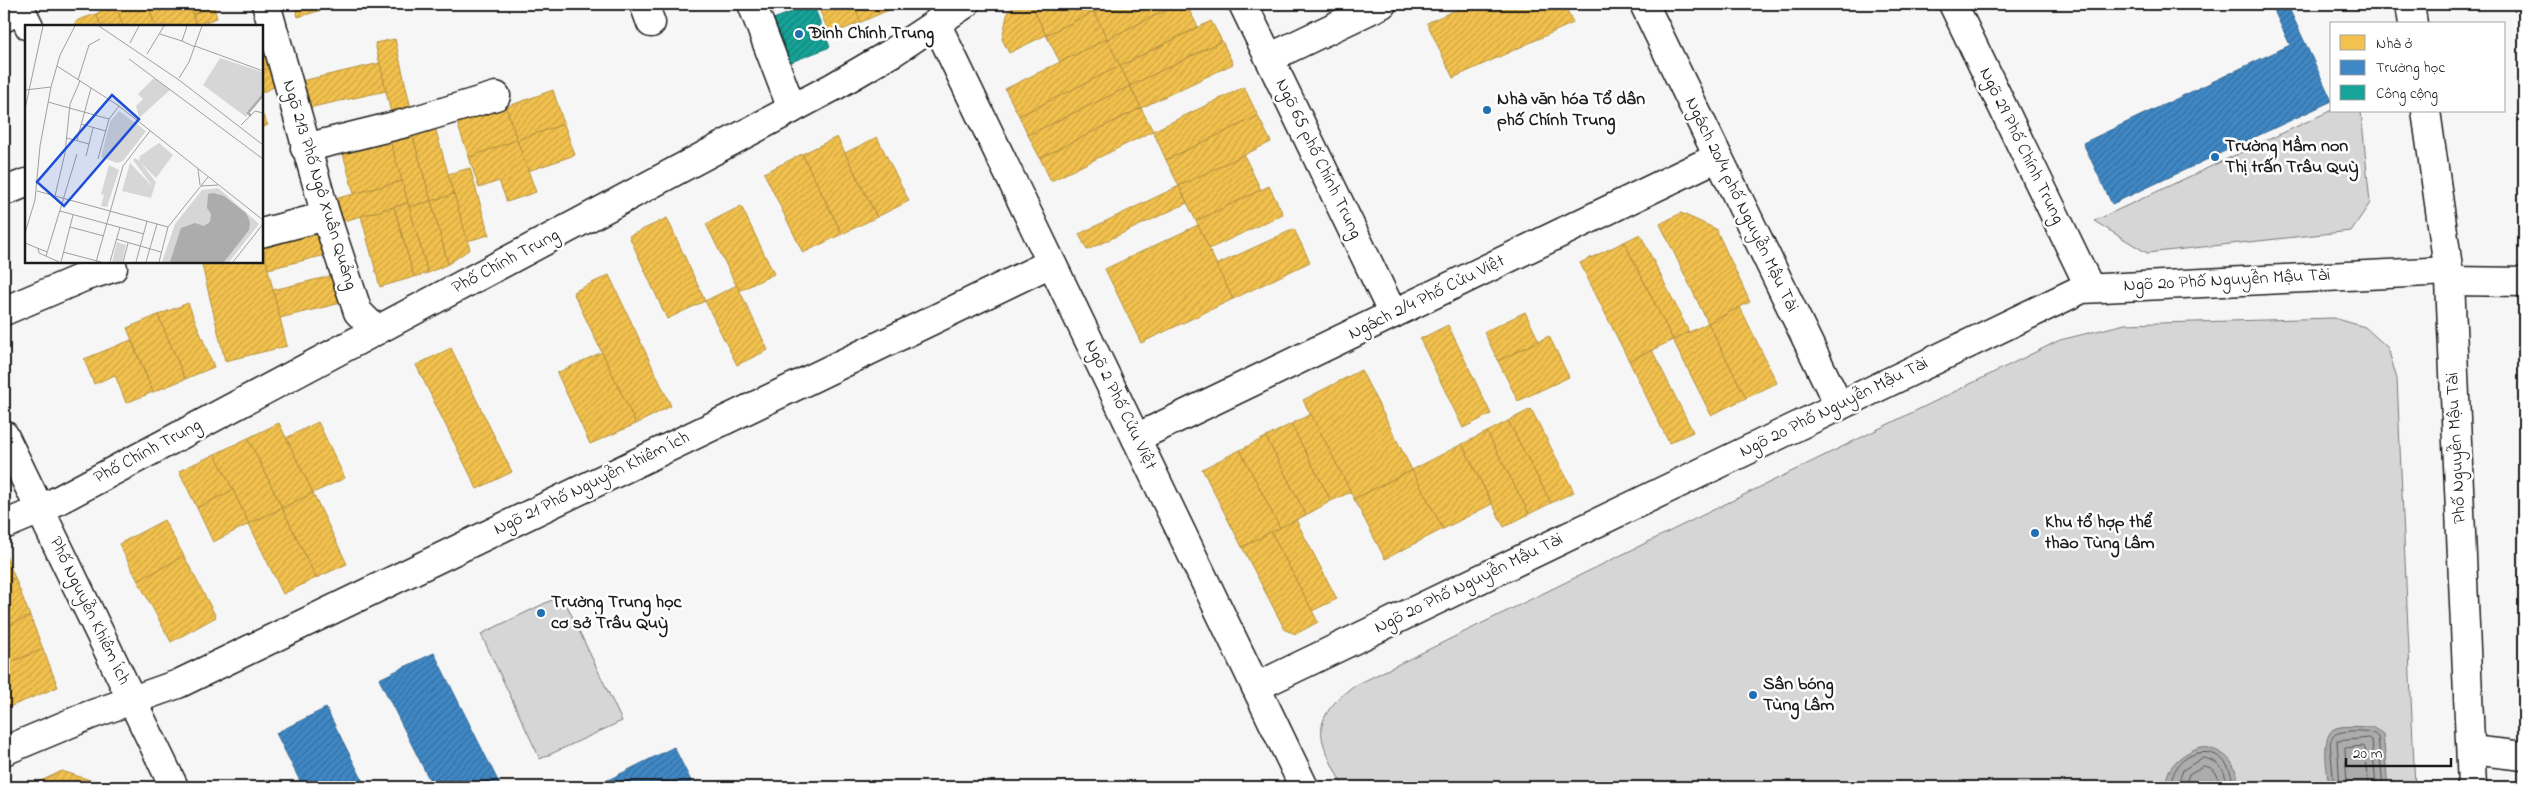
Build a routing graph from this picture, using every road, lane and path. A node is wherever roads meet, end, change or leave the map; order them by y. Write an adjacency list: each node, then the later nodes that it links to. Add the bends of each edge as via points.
1 (266, 4): 15 (street, Ngõ 213 Phố Ngô Xuân Quảng)
2 (752, 4): 13 (street)
3 (965, 4): 10 (street, Phố Chính Trung)
4 (1243, 4): 11 (street, Ngõ 65 phố Chính Trung)
5 (1382, 4): 11 (street)
6 (1644, 4): 16 (street, Ngách 20/4 phố Nguyễn Mậu Tài)
7 (1953, 4): 23 (street, Ngõ 29 Phố Chính Trung)
8 (2410, 4): 9 (street)
9 (2413, 22)
10 (936, 23): 13 (street, Phố Chính Trung, via 876,62); 19 (street, Ngõ 2 Phố Cửu Việt)
11 (1269, 58): 25 (street, Ngõ 65 phố Chính Trung)
12 (496, 96): 15 (street)
13 (792, 109): 26 (street, Phố Chính Trung)
14 (2426, 112): 21 (street, Phố Nguyễn Mậu Tài)
15 (306, 148): 17 (street, Ngõ 213 Phố Ngô Xuân Quảng)
16 (1718, 157): 25 (street, Ngách 2/4 Phố Cửu Việt); 27 (street, Ngách 20/4 phố Nguyễn Mậu Tài)
17 (326, 216): 18 (street); 26 (street, Ngõ 213 Phố Ngô Xuân Quảng, via 358,312)
18 (262, 232)
19 (1051, 262): 29 (street, Ngõ 2 Phố Cửu Việt); 33 (street, Ngõ 21 Phố Nguyễn Khiêm Ích, via 178,684)
20 (113, 268): 24 (street)
21 (2449, 276): 22 (street, Ngõ 20 Phố Nguyễn Mậu Tài); 23 (street, Ngõ 20 Phố Nguyễn Mậu Tài); 34 (street, Phố Nguyễn Mậu Tài)
22 (2524, 282)
23 (2090, 288): 27 (street, Ngõ 20 Phố Nguyễn Mậu Tài, via 2072,293)
24 (4, 311)
25 (1393, 314): 29 (street, Ngách 2/4 Phố Cửu Việt)
26 (376, 330): 30 (street, Phố Chính Trung)
27 (1839, 406): 32 (street, Ngõ 20 Phố Nguyễn Mậu Tài)
28 (4, 435): 30 (street, Phố Nguyễn Khiêm Ích)
29 (1136, 438): 32 (street, Ngõ 2 Phố Cửu Việt)
30 (40, 510): 31 (street, Phố Chính Trung); 33 (street, Phố Nguyễn Khiêm Ích)
31 (4, 524)
32 (1256, 687): 38 (street, Ngõ 2 Phố Cửu Việt)
33 (132, 700): 35 (street, Ngõ 21 Phố Nguyễn Khiêm Ích); 37 (street, Phố Nguyễn Khiêm Ích)
34 (2471, 750): 36 (street); 39 (street, Phố Nguyễn Mậu Tài)
35 (4, 751)
36 (2524, 756)
37 (174, 787)
38 (1304, 787)
39 (2472, 787)

